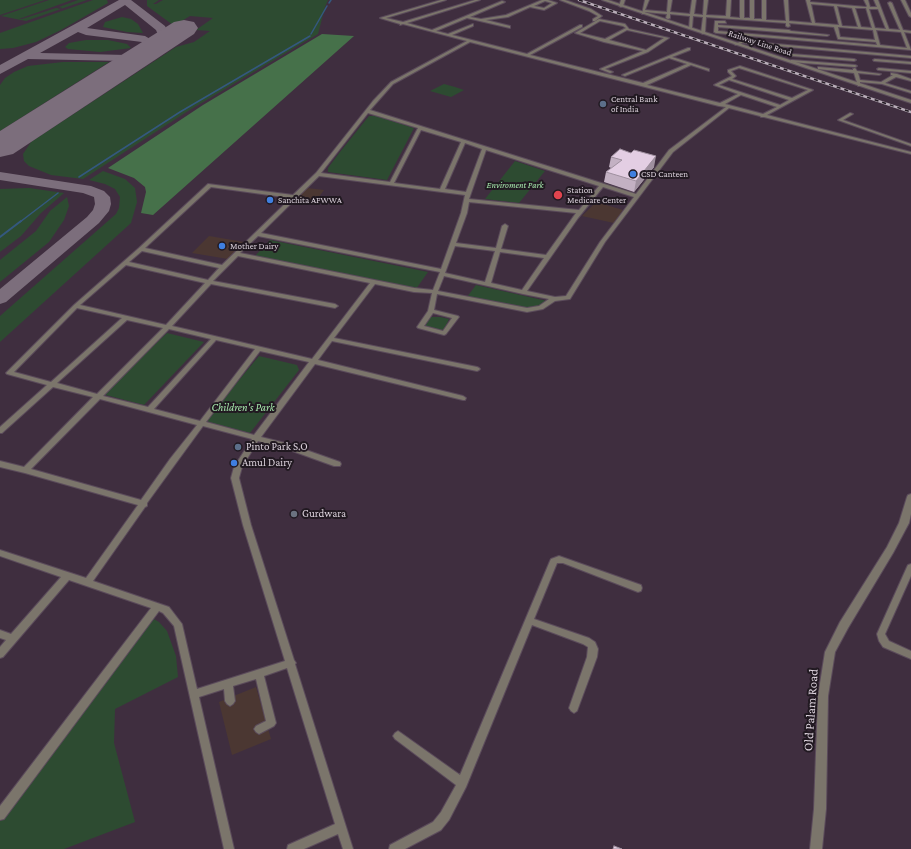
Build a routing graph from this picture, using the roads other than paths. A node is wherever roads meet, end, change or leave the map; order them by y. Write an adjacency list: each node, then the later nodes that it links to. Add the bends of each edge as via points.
1 (478, 0): 26 (street)
2 (562, 0): 76 (street, via 600,16)
3 (604, 0): 25 (street, Railway Line Road)
4 (623, 0): 25 (street)
5 (647, 0): 31 (street)
6 (670, 0): 32 (street)
7 (694, 0): 33 (street)
8 (706, 0): 35 (street)
9 (729, 0): 37 (street)
10 (742, 0): 38 (street)
11 (752, 0): 40 (street)
12 (764, 0): 42 (street)
13 (786, 0): 61 (street)
14 (856, 0): 28 (street)
15 (866, 0): 29 (street)
16 (876, 0): 30 (street)
17 (903, 0): 36 (street)
18 (443, 1): 43 (street, via 382,18)
19 (503, 2): 34 (street)
20 (808, 2): 23 (street); 45 (street)
21 (890, 3): 57 (street)
22 (451, 5): 26 (street)
23 (835, 5): 27 (street); 48 (street)
24 (530, 6): 24 (street, via 544,9 555,3 544,0); 39 (street, via 507,16)
25 (621, 6): 31 (street, Railway Line Road)
26 (457, 7): 43 (street)
27 (853, 7): 28 (street); 51 (street)
28 (858, 7): 29 (street)
29 (868, 8): 30 (street); 54 (street)
30 (880, 8): 55 (street)
31 (644, 12): 32 (street); 41 (street, Railway Line Road)
32 (668, 13): 33 (street); 41 (street)
33 (693, 15): 35 (street); 49 (street)
34 (467, 16): 39 (street); 56 (street)
35 (705, 16): 37 (street); 59 (street)
36 (911, 16)
37 (728, 18): 38 (street)
38 (742, 19): 40 (street)
39 (482, 20): 47 (street)
40 (752, 20): 42 (street)
41 (667, 21): 49 (street, Railway Line Road)
42 (764, 21): 61 (street)
43 (401, 24): 56 (street)
44 (472, 25): 60 (street)
45 (814, 25): 46 (street); 61 (street)
46 (836, 26): 48 (street); 64 (street, via 839,38)
47 (509, 27)
48 (841, 27): 50 (street)
49 (690, 28): 59 (street, Railway Line Road)
50 (850, 28): 51 (street); 64 (street)
51 (860, 28): 54 (street)
52 (628, 29): 66 (street); 66 (street, via 624,25 599,20 577,33); 75 (street, via 667,38)
53 (826, 29): 61 (street)
54 (874, 29): 55 (street); 67 (street)
55 (888, 30): 57 (street)
56 (432, 31): 60 (street)
57 (902, 31): 58 (street); 72 (street)
58 (911, 32)
59 (703, 33): 69 (street, Railway Line Road)
60 (448, 35): 65 (street)
61 (790, 37): 61 (street, via 716,32 716,27); 62 (street); 63 (street); 68 (street); 68 (street); 73 (street); 73 (street); 79 (street); 81 (street)
62 (827, 37)
63 (736, 38)
64 (853, 39): 67 (street)
65 (468, 41): 76 (street); 108 (street, via 392,83)
66 (605, 41): 75 (street)
67 (877, 41): 70 (street)
68 (756, 43): 69 (street)
69 (736, 44): 81 (street, Railway Line Road)
70 (879, 46): 72 (street); 73 (street)
71 (689, 49): 78 (street)
72 (910, 49)
73 (851, 50): 74 (street); 77 (street); 79 (street); 82 (street)
74 (882, 50)
75 (646, 51): 92 (street, via 602,69)
76 (527, 55): 99 (street)
77 (911, 56)
78 (669, 57): 83 (street); 92 (street)
79 (854, 60): 84 (street)
80 (875, 60): 82 (street)
81 (792, 62): 84 (street); 97 (street, Railway Line Road)
82 (911, 62)
83 (691, 64): 88 (street); 96 (street)
84 (855, 66): 89 (street)
85 (819, 68): 89 (street)
86 (911, 68): 87 (street)
87 (878, 69): 89 (street); 90 (street)
88 (708, 70)
89 (856, 72): 97 (street)
90 (911, 72)
91 (888, 73): 93 (street)
92 (624, 75): 96 (street)
93 (896, 75): 95 (street); 98 (street)
94 (728, 79): 102 (street, via 716,85); 103 (street); 103 (street, via 734,75 730,70 740,67 811,90)
95 (910, 80): 100 (street)
96 (648, 81): 99 (street)
97 (858, 83): 98 (street); 104 (street, Railway Line Road)
98 (882, 83): 100 (street)
99 (643, 85): 105 (street)
100 (897, 88): 101 (street)
101 (911, 92)
102 (740, 94): 105 (street); 106 (street)
103 (793, 100): 106 (street)
104 (910, 102)
105 (720, 105): 107 (street)
106 (779, 106): 110 (street)
107 (728, 107): 110 (street); 121 (street, via 671,151)
108 (367, 111): 111 (street); 116 (street)
109 (851, 114): 113 (street, via 840,120)
110 (762, 116): 115 (street)
111 (420, 128): 112 (street); 117 (street)
112 (463, 142): 114 (street); 119 (street)
113 (911, 145)
114 (484, 148): 118 (street); 120 (street)
115 (911, 153)
116 (318, 174): 117 (street); 122 (street)
117 (391, 184): 119 (street)
118 (602, 185): 121 (street); 124 (street)
119 (442, 191): 120 (street)
120 (468, 194): 123 (street)
121 (638, 196): 140 (street, via 603,242 570,296 566,299)
122 (295, 197): 126 (street); 128 (street, via 210,185)
123 (468, 200): 124 (street); 127 (street)
124 (582, 208): 131 (street)
125 (504, 226): 129 (street)
126 (257, 234): 130 (street); 134 (street)
127 (452, 244): 129 (street); 134 (street)
128 (141, 249): 132 (street); 133 (street)
129 (497, 250): 131 (street); 137 (street)
130 (236, 254): 133 (street); 136 (street)
131 (548, 257): 139 (street)
132 (125, 263): 135 (street); 141 (street)
133 (223, 267): 135 (street)
134 (442, 272): 137 (street); 138 (street)
135 (210, 282): 142 (street); 145 (street)
136 (373, 282): 138 (street); 147 (street)
137 (488, 283): 139 (street)
138 (435, 292): 140 (street, via 531,311 541,308); 143 (street)
139 (523, 292): 140 (street)
140 (553, 299)
141 (76, 306): 144 (street); 151 (street, via 9,371 12,375)
142 (335, 306)
143 (431, 311): 143 (street, via 420,327 444,333 456,317)
144 (127, 317): 145 (street); 151 (street)
145 (168, 326): 146 (street); 152 (street)
146 (215, 338): 148 (street); 154 (street)
147 (330, 338): 149 (street); 150 (street)
148 (260, 348): 149 (street); 155 (street)
149 (312, 362): 153 (street); 157 (street)
150 (477, 369)
151 (51, 384): 152 (street); 156 (street)
152 (97, 396): 154 (street); 160 (street)
153 (463, 398)
154 (149, 410): 155 (street)
155 (201, 423): 157 (street); 162 (street)
156 (0, 431)
157 (256, 438): 159 (street); 174 (street, via 235,478 249,532)
158 (0, 464): 160 (street)
159 (337, 464)
160 (25, 470): 162 (street)
161 (911, 497): 189 (street, Old Palam Road, via 904,523 890,550 830,652 823,696 820,809)
162 (144, 504): 166 (street)
163 (0, 553): 165 (street)
164 (911, 567): 173 (street, via 881,634 886,644)
165 (67, 576): 166 (street); 171 (street)
166 (88, 582): 168 (street)
167 (638, 588): 169 (street, via 556,559)
168 (156, 606): 177 (street, via 166,610 178,624); 183 (street)
169 (530, 621): 179 (street, via 586,640 592,645 592,656); 182 (street)
170 (0, 634): 171 (street)
171 (13, 639): 172 (street)
172 (0, 654)
173 (911, 655)
174 (291, 663): 175 (street); 184 (street)
175 (259, 673): 176 (street); 180 (street, via 271,724)
176 (228, 683): 177 (street); 178 (street)
177 (194, 694): 185 (street)
178 (230, 701)
179 (574, 708)
180 (259, 729)
181 (398, 736): 182 (street)
182 (462, 782): 188 (street, via 445,816 437,826)
183 (0, 814)
184 (341, 827): 186 (street); 187 (street)
185 (229, 849)
186 (292, 849)
187 (348, 849)
188 (394, 849)
189 (816, 849)

